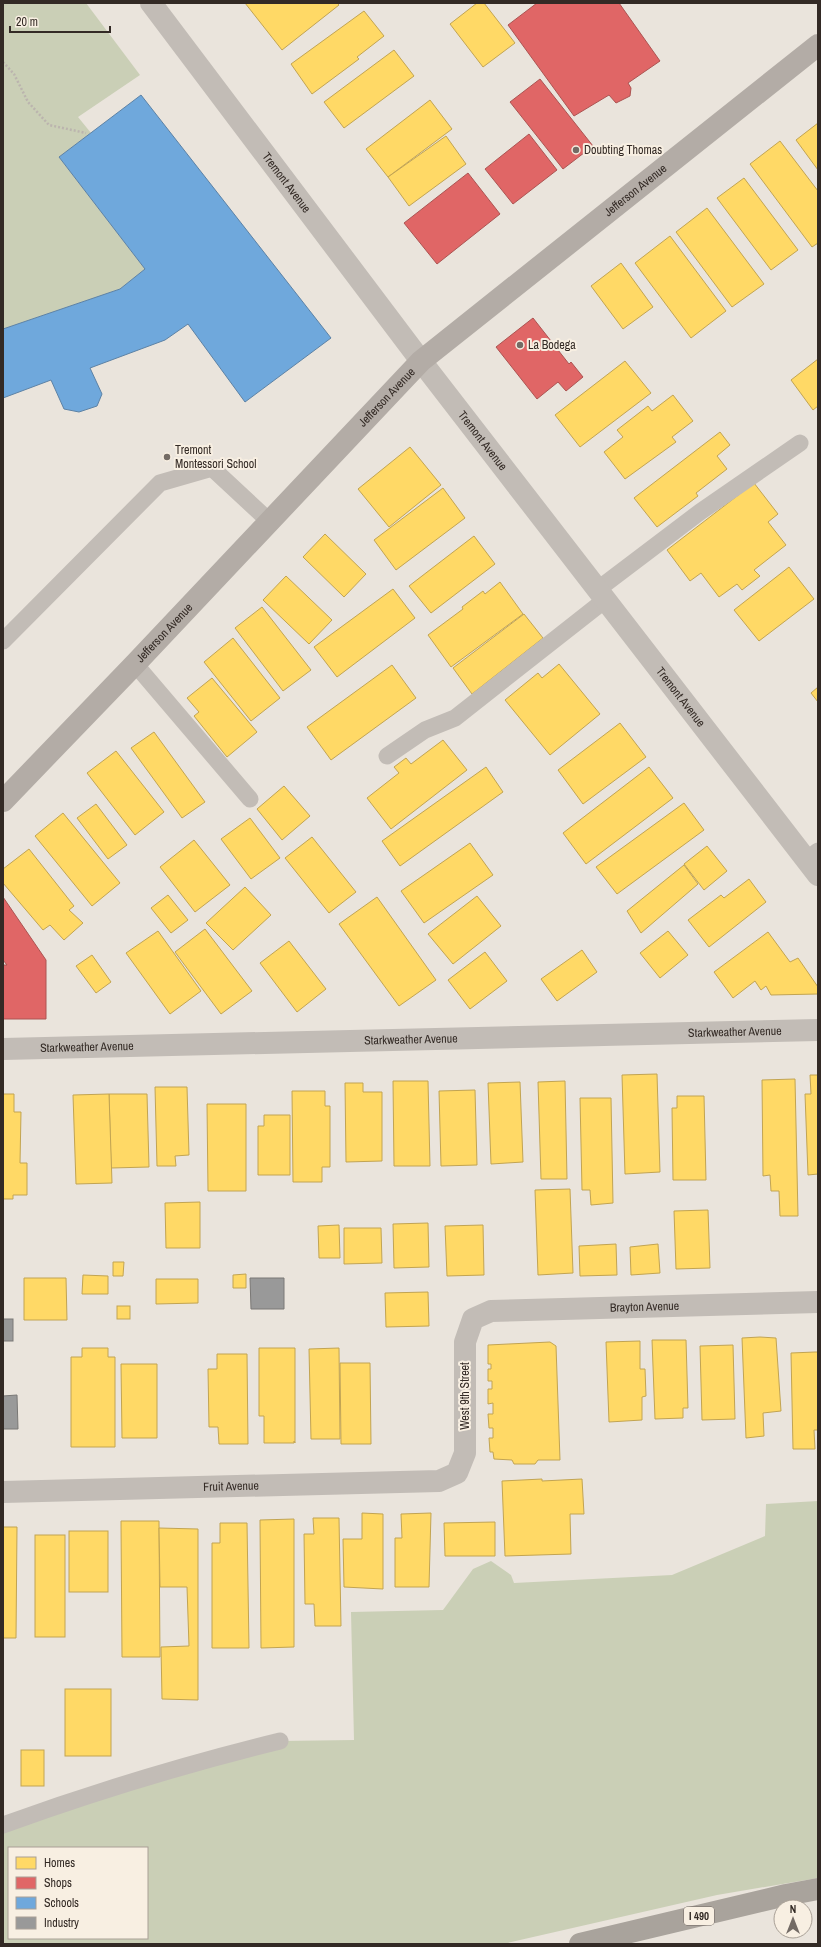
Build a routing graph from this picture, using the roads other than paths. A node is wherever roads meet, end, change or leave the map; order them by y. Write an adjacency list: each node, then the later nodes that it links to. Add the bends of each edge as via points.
1 (151, 3): 3 (street, Tremont Avenue)
2 (818, 46): 3 (street, Jefferson Avenue)
3 (421, 361): 5 (street, Jefferson Avenue); 6 (street, Tremont Avenue)
4 (800, 443): 6 (lane, via 700,512)
5 (269, 521): 7 (lane, via 212,468 160,483); 8 (street, Jefferson Avenue)
6 (601, 595): 9 (lane, via 455,718 425,730); 12 (street, Tremont Avenue)
7 (3, 641)
8 (136, 664): 10 (lane); 11 (street, Jefferson Avenue)
9 (387, 756)
10 (250, 799)
11 (3, 800)
12 (814, 862)
13 (818, 1030): 14 (street, Starkweather Avenue)
14 (3, 1049)
15 (818, 1302): 16 (street, Brayton Avenue, via 491,1311)
16 (473, 1319): 17 (street, West 9th Street, via 465,1342 465,1453)
17 (457, 1474): 18 (street, Fruit Avenue, via 439,1481)
18 (3, 1492)
19 (280, 1741): 20 (lane, via 164,1771)
20 (3, 1825)
21 (818, 1889): 22 (highway, I 490)
22 (580, 1944)

